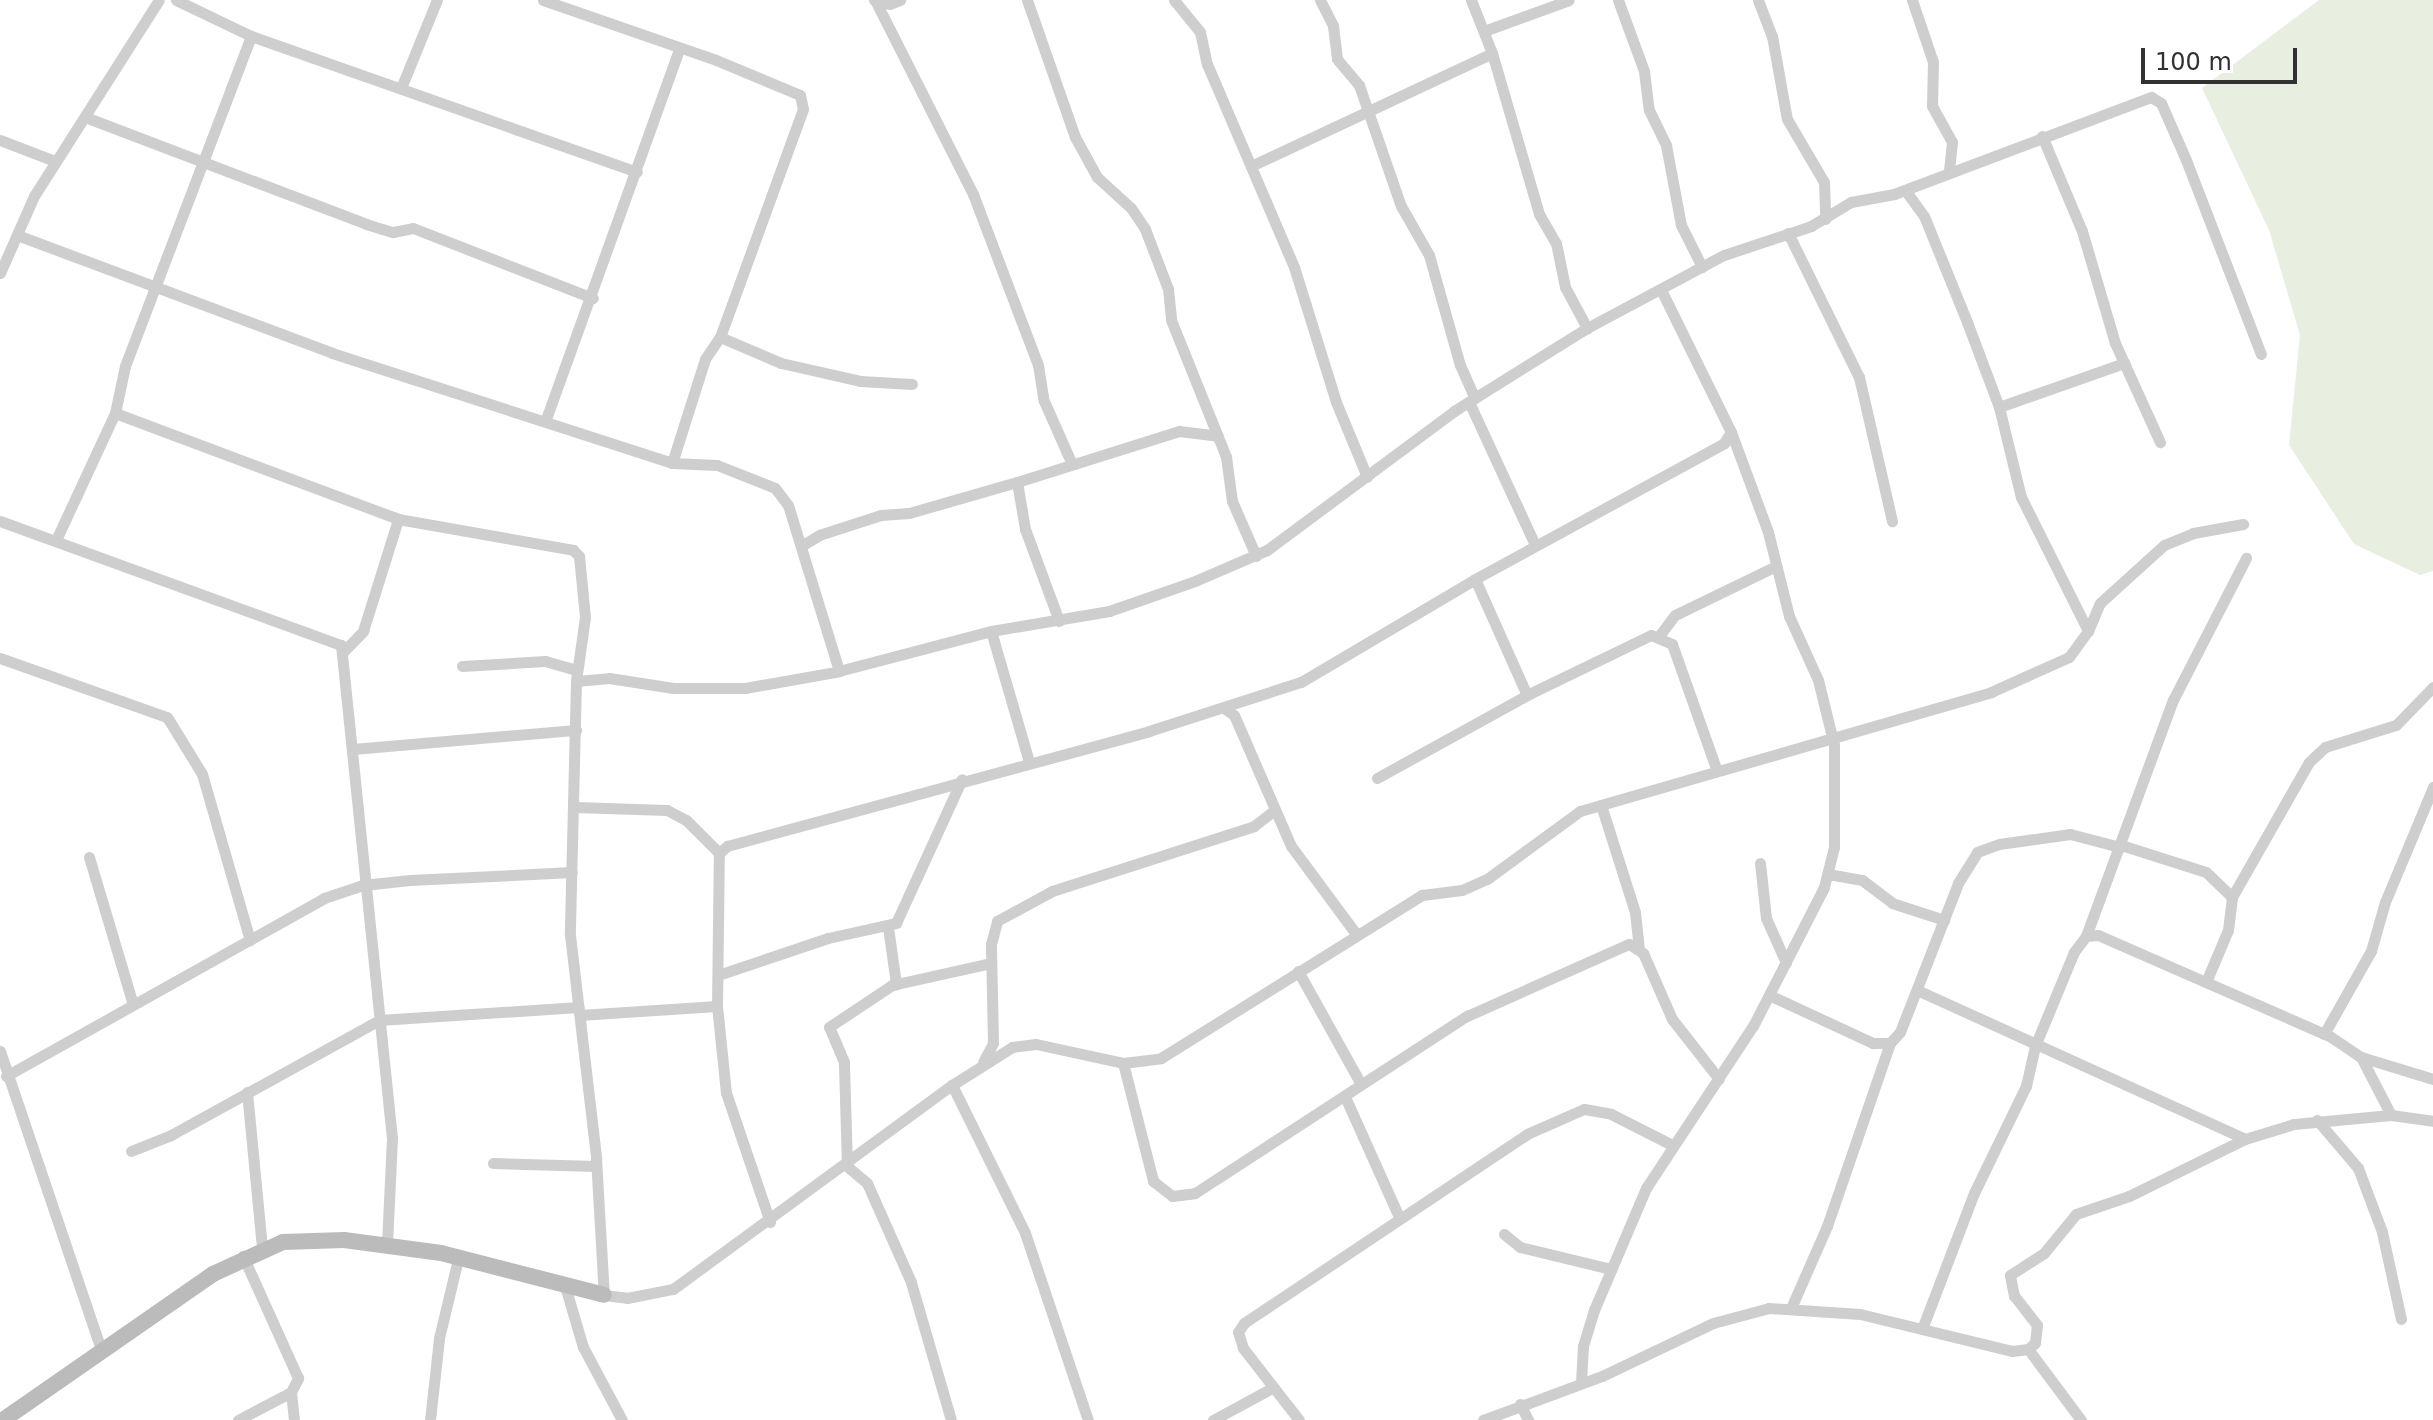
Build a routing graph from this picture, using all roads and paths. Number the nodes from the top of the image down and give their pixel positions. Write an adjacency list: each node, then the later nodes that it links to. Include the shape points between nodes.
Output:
1 (159, 0): 21 (street)
2 (176, 0): 16 (street)
3 (437, 0): 19 (street)
4 (543, 0): 17 (street)
5 (900, 0): 14 (street)
6 (1027, 0): 47 (street, via 1075,137 1097,177 1145,229 1168,289 1171,320)
7 (1174, 0): 26 (street, via 1200,32 1207,64)
8 (1320, 0): 20 (street, via 1333,26 1337,59 1359,85)
9 (1471, 0): 15 (street)
10 (1569, 0): 15 (street)
11 (1618, 0): 33 (street, via 1644,71 1649,110 1666,145 1681,225)
12 (1758, 0): 30 (street, via 1772,36 1787,119 1824,182)
13 (1912, 0): 28 (street, via 1933,62 1932,106 1952,142)
14 (875, 1): 50 (street, via 973,194 1038,365 1044,401)
15 (1484, 31): 18 (street)
16 (251, 36): 19 (street); 25 (street)
17 (679, 49): 27 (street); 39 (street, via 796,90 803,102)
18 (1492, 53): 20 (street); 38 (street, via 1539,214 1556,243 1565,287)
19 (401, 88): 27 (street)
20 (1367, 109): 26 (street); 43 (street, via 1401,206 1429,255)
21 (85, 117): 24 (street); 25 (street)
22 (2042, 136): 28 (street); 40 (street, via 2134,101 2151,97 2161,103); 41 (street, via 2082,231)
23 (0, 140): 24 (street)
24 (55, 161): 32 (street)
25 (205, 163): 35 (street); 37 (street, via 366,224 393,232 413,228)
26 (1251, 166): 52 (street, via 1294,267 1336,402)
27 (637, 172): 37 (street)
28 (1949, 173): 29 (street)
29 (1905, 190): 30 (street, via 1858,199); 44 (street, via 1924,216)
30 (1825, 219): 31 (street)
31 (1788, 233): 33 (street); 56 (street, via 1859,377)
32 (17, 235): 34 (street); 35 (street)
33 (1702, 267): 36 (street)
34 (0, 273)
35 (153, 289): 45 (street, via 125,366); 46 (street, via 332,353)
36 (1661, 290): 38 (street); 49 (street, via 1731,432)
37 (593, 298): 46 (street)
38 (1587, 328): 43 (street)
39 (720, 337): 42 (street, via 781,363 860,381); 51 (street, via 705,359)
40 (2261, 354)
41 (2124, 363): 44 (street); 48 (street)
42 (912, 384)
43 (1472, 400): 52 (street); 59 (street)
44 (1999, 407): 67 (street, via 2021,497)
45 (115, 413): 54 (street); 58 (street)
46 (546, 419): 51 (street)
47 (1218, 436): 50 (street, via 1179,431); 61 (street, via 1232,501)
48 (2160, 442)
49 (1730, 444): 59 (street); 63 (street, via 1757,496)
50 (1071, 462): 53 (street)
51 (672, 463): 60 (street, via 717,465 775,488 788,505)
52 (1367, 477): 61 (street)
53 (1017, 482): 60 (street, via 909,513 881,515); 65 (street, via 1025,529)
54 (398, 519): 69 (street, via 363,631); 73 (street, via 573,550 581,566 585,617)
55 (0, 521): 58 (street)
56 (1892, 521)
57 (2243, 524): 67 (street, via 2193,533 2164,545 2100,603)
58 (56, 540): 69 (street, via 157,575 182,590 330,637)
59 (1535, 545): 64 (street)
60 (801, 546): 72 (street)
61 (1256, 556): 65 (street, via 1109,611)
62 (2246, 558): 88 (street, via 2173,700)
63 (1776, 566): 68 (street, via 1675,615); 78 (street)
64 (1475, 579): 75 (street); 76 (street, via 1316,675)
65 (1059, 621): 66 (street)
66 (991, 631): 72 (street); 80 (street)
67 (2088, 631): 78 (street, via 2069,657 1991,692)
68 (1659, 636): 75 (street, via 1639,639); 81 (street, via 1672,644)
69 (344, 651): 79 (street)
70 (0, 658): 100 (street, via 167,717 202,774)
71 (462, 666): 73 (street, via 545,661)
72 (839, 671): 73 (street, via 745,688 673,688)
73 (576, 676): 77 (street)
74 (2433, 687): 95 (street, via 2396,725 2342,740 2315,754)
75 (1527, 695): 82 (street)
76 (1232, 709): 80 (street); 87 (street)
77 (576, 730): 79 (street); 86 (street)
78 (1832, 737): 81 (street); 93 (street, via 1835,834)
79 (353, 749): 94 (street)
80 (1029, 762): 83 (street)
81 (1717, 771): 85 (street)
82 (1377, 778)
83 (962, 779): 89 (street, via 727,846); 97 (street, via 902,918)
84 (2433, 787): 114 (street, via 2385,902 2371,951)
85 (1601, 805): 98 (street, via 1580,811 1474,886 1422,895); 101 (street, via 1635,912)
86 (575, 807): 89 (street, via 667,810 686,820); 92 (street)
87 (1273, 811): 98 (street, via 1291,846); 102 (street, via 1259,824 1052,891 1004,917 993,929)
88 (2120, 846): 95 (street, via 2206,872); 96 (street, via 2070,834 1992,845 1969,860); 99 (street)
89 (719, 853): 105 (street)
90 (89, 857): 110 (street)
91 (1760, 863): 103 (street, via 1766,918)
92 (572, 872): 94 (street); 112 (street, via 570,935)
93 (1828, 874): 96 (street, via 1862,880 1892,903); 103 (street)
94 (363, 885): 100 (street, via 324,898); 113 (street)
95 (2232, 897): 106 (street, via 2228,930)
96 (1944, 920): 108 (street)
97 (888, 927): 105 (street, via 828,938); 107 (street)
98 (1356, 934): 104 (street)
99 (2086, 936): 106 (street, via 2098,935); 116 (street)
100 (250, 940): 110 (street)
101 (1639, 950): 122 (street, via 1672,1019); 124 (street, via 1629,944 1615,948 1467,1016)
102 (991, 963): 107 (street); 117 (street)
103 (1786, 963): 109 (street)
104 (1298, 971): 120 (street, via 1178,1050 1145,1063); 124 (street)
105 (718, 975): 111 (street)
106 (2206, 982): 114 (street)
107 (896, 984): 136 (street, via 829,1024 844,1062)
108 (1917, 990): 115 (street); 116 (street)
109 (1769, 995): 115 (street, via 1873,1043); 122 (street)
110 (133, 1005): 121 (street)
111 (717, 1006): 112 (street); 138 (street, via 726,1093)
112 (580, 1011): 113 (street); 135 (street)
113 (379, 1020): 126 (street); 140 (street, via 392,1138)
114 (2324, 1034): 119 (street)
115 (1890, 1043): 147 (street, via 1827,1226)
116 (2035, 1046): 131 (street); 149 (street, via 2026,1086 1974,1193)
117 (996, 1048): 120 (street, via 1023,1043); 125 (street)
118 (0, 1051): 121 (street)
119 (2361, 1057): 123 (street); 128 (street)
120 (1123, 1063): 127 (street, via 1148,1169 1162,1192 1172,1196 1195,1193)
121 (6, 1076): 150 (street)
122 (1719, 1079): 132 (street)
123 (2433, 1079)
124 (1361, 1084): 127 (street)
125 (952, 1085): 136 (street); 162 (street, via 1025,1233)
126 (247, 1092): 133 (street); 141 (street)
127 (1346, 1099): 137 (street)
128 (2391, 1115): 129 (street); 130 (street)
129 (2317, 1120): 131 (street); 148 (street, via 2358,1168 2382,1232)
130 (2433, 1121)
131 (2245, 1139): 151 (street, via 2129,1196 2076,1214 2044,1253 2017,1268 2009,1285 2037,1325 2035,1343)
132 (1672, 1145): 137 (street, via 1611,1114 1584,1109 1527,1134); 144 (street, via 1646,1188)
133 (131, 1151)
134 (493, 1163): 135 (street)
135 (596, 1166): 146 (street)
136 (847, 1166): 138 (street); 161 (street, via 867,1183 911,1282)
137 (1399, 1217): 153 (street, via 1240,1327 1243,1348)
138 (770, 1222): 146 (street, via 673,1289 636,1298)
139 (1504, 1234): 144 (street, via 1520,1247)
140 (387, 1244): 141 (street, via 283,1242); 143 (street)
141 (262, 1249): 142 (street)
142 (243, 1256): 150 (street); 154 (street, via 297,1370 297,1386)
143 (458, 1259): 145 (street); 159 (street, via 439,1338)
144 (1611, 1269): 152 (street, via 1583,1346)
145 (565, 1286): 146 (street); 160 (street, via 583,1347)
146 (604, 1295)
147 (1791, 1308): 149 (street, via 1860,1314); 152 (street, via 1724,1319)
148 (2401, 1319)
149 (1922, 1329): 151 (street, via 2012,1351)
150 (101, 1349): 156 (street)
151 (2028, 1349): 167 (street)
152 (1581, 1383): 155 (street)
153 (1272, 1388): 163 (street); 164 (street)
154 (291, 1392): 157 (street); 158 (street)
155 (1520, 1404): 165 (street); 166 (street)
156 (3, 1420)
157 (238, 1420)
158 (294, 1420)
159 (430, 1420)
160 (622, 1420)
161 (951, 1420)
162 (1088, 1420)
163 (1213, 1420)
164 (1299, 1420)
165 (1483, 1420)
166 (1528, 1420)
167 (2081, 1420)

